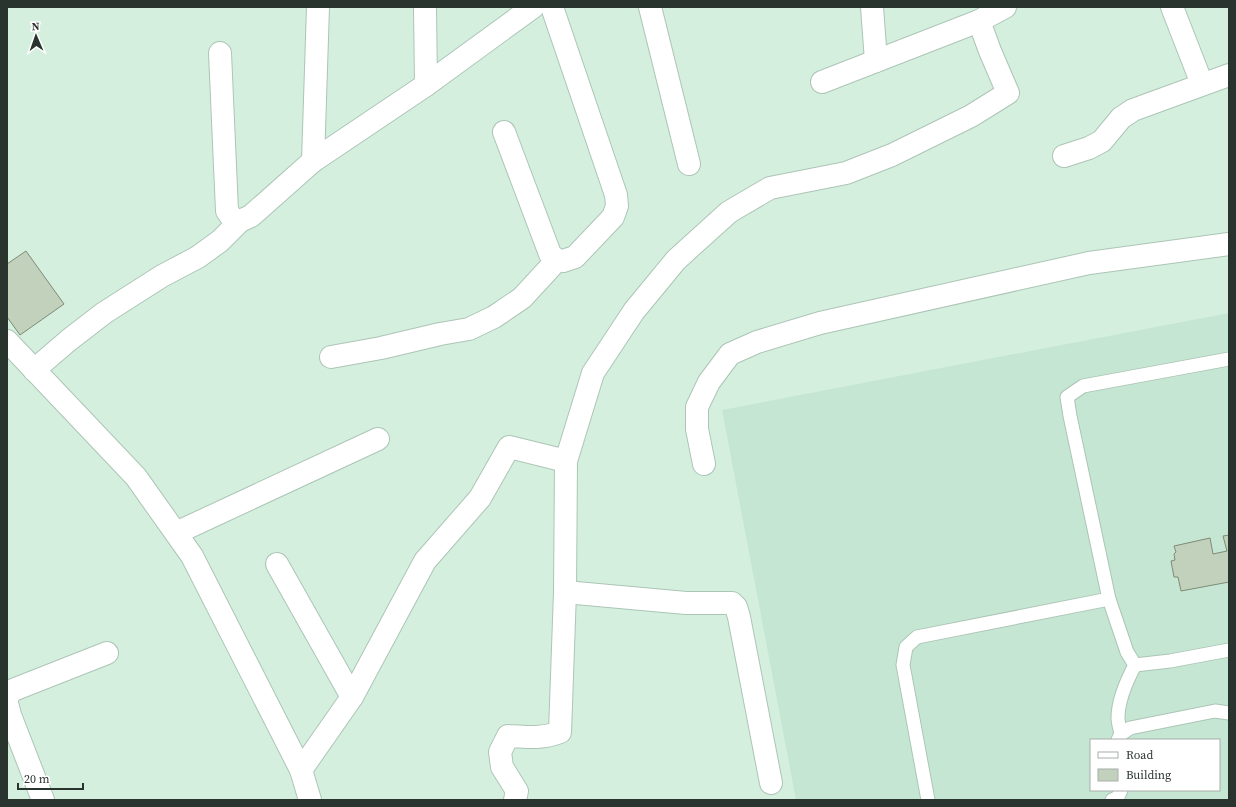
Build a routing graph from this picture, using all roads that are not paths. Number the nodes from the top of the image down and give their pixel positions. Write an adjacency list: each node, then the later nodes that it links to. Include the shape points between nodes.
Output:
1 (318, 7): 18 (street)
2 (425, 7): 15 (street)
3 (533, 7): 15 (street)
4 (552, 7): 22 (street, via 616,195 613,217 575,257)
5 (650, 7): 19 (street)
6 (872, 7): 11 (street)
7 (1005, 7): 9 (street)
8 (1172, 7): 14 (street)
9 (979, 21): 11 (street); 28 (street, via 1008,93 971,116 892,155 846,173 770,188 729,212 676,260 634,311 593,373)
10 (220, 53): 20 (street, via 227,211 232,218)
11 (876, 61): 13 (street)
12 (1229, 75): 14 (street)
13 (822, 82)
14 (1202, 84): 17 (street, via 1133,110 1121,118 1102,141)
15 (426, 85): 18 (street)
16 (504, 132): 22 (street, via 550,254)
17 (1064, 156)
18 (313, 161): 20 (street, via 251,216)
19 (689, 164)
20 (240, 221): 26 (street, via 220,241 198,257 104,312)
21 (1229, 244): 29 (street, via 1089,263 820,323 757,342 730,354 709,382 697,407 697,429)
22 (557, 260): 24 (street, via 522,298 494,317 468,329)
23 (7, 341): 26 (street)
24 (331, 357)
25 (1229, 359): 33 (lane, via 1083,386 1067,397)
26 (34, 370): 30 (street, via 136,477)
27 (378, 439): 30 (street)
28 (566, 460): 32 (street); 37 (street, via 509,447 480,498 425,561)
29 (704, 464)
30 (176, 534): 41 (street, via 192,556)
31 (277, 564): 37 (street)
32 (565, 592): 42 (street, via 686,603 732,603 736,606); 46 (street, via 560,732 552,736 508,736 500,752 502,767 516,791)
33 (1108, 599): 36 (lane, via 1127,652); 47 (lane, via 917,637 906,647 902,665)
34 (1229, 650): 36 (lane)
35 (107, 653): 38 (street, via 13,690 8,695)
36 (1135, 665): 40 (lane, via 1126,681 1122,697 1118,718)
37 (352, 697): 41 (street)
38 (8, 709): 44 (street)
39 (1229, 713): 40 (lane, via 1215,711 1130,728)
40 (1119, 737)
41 (301, 770): 45 (street)
42 (771, 783)
43 (1121, 791): 48 (lane, via 1118,797)
44 (43, 800)
45 (310, 800)
46 (515, 800)
47 (928, 800)
48 (1112, 800)

